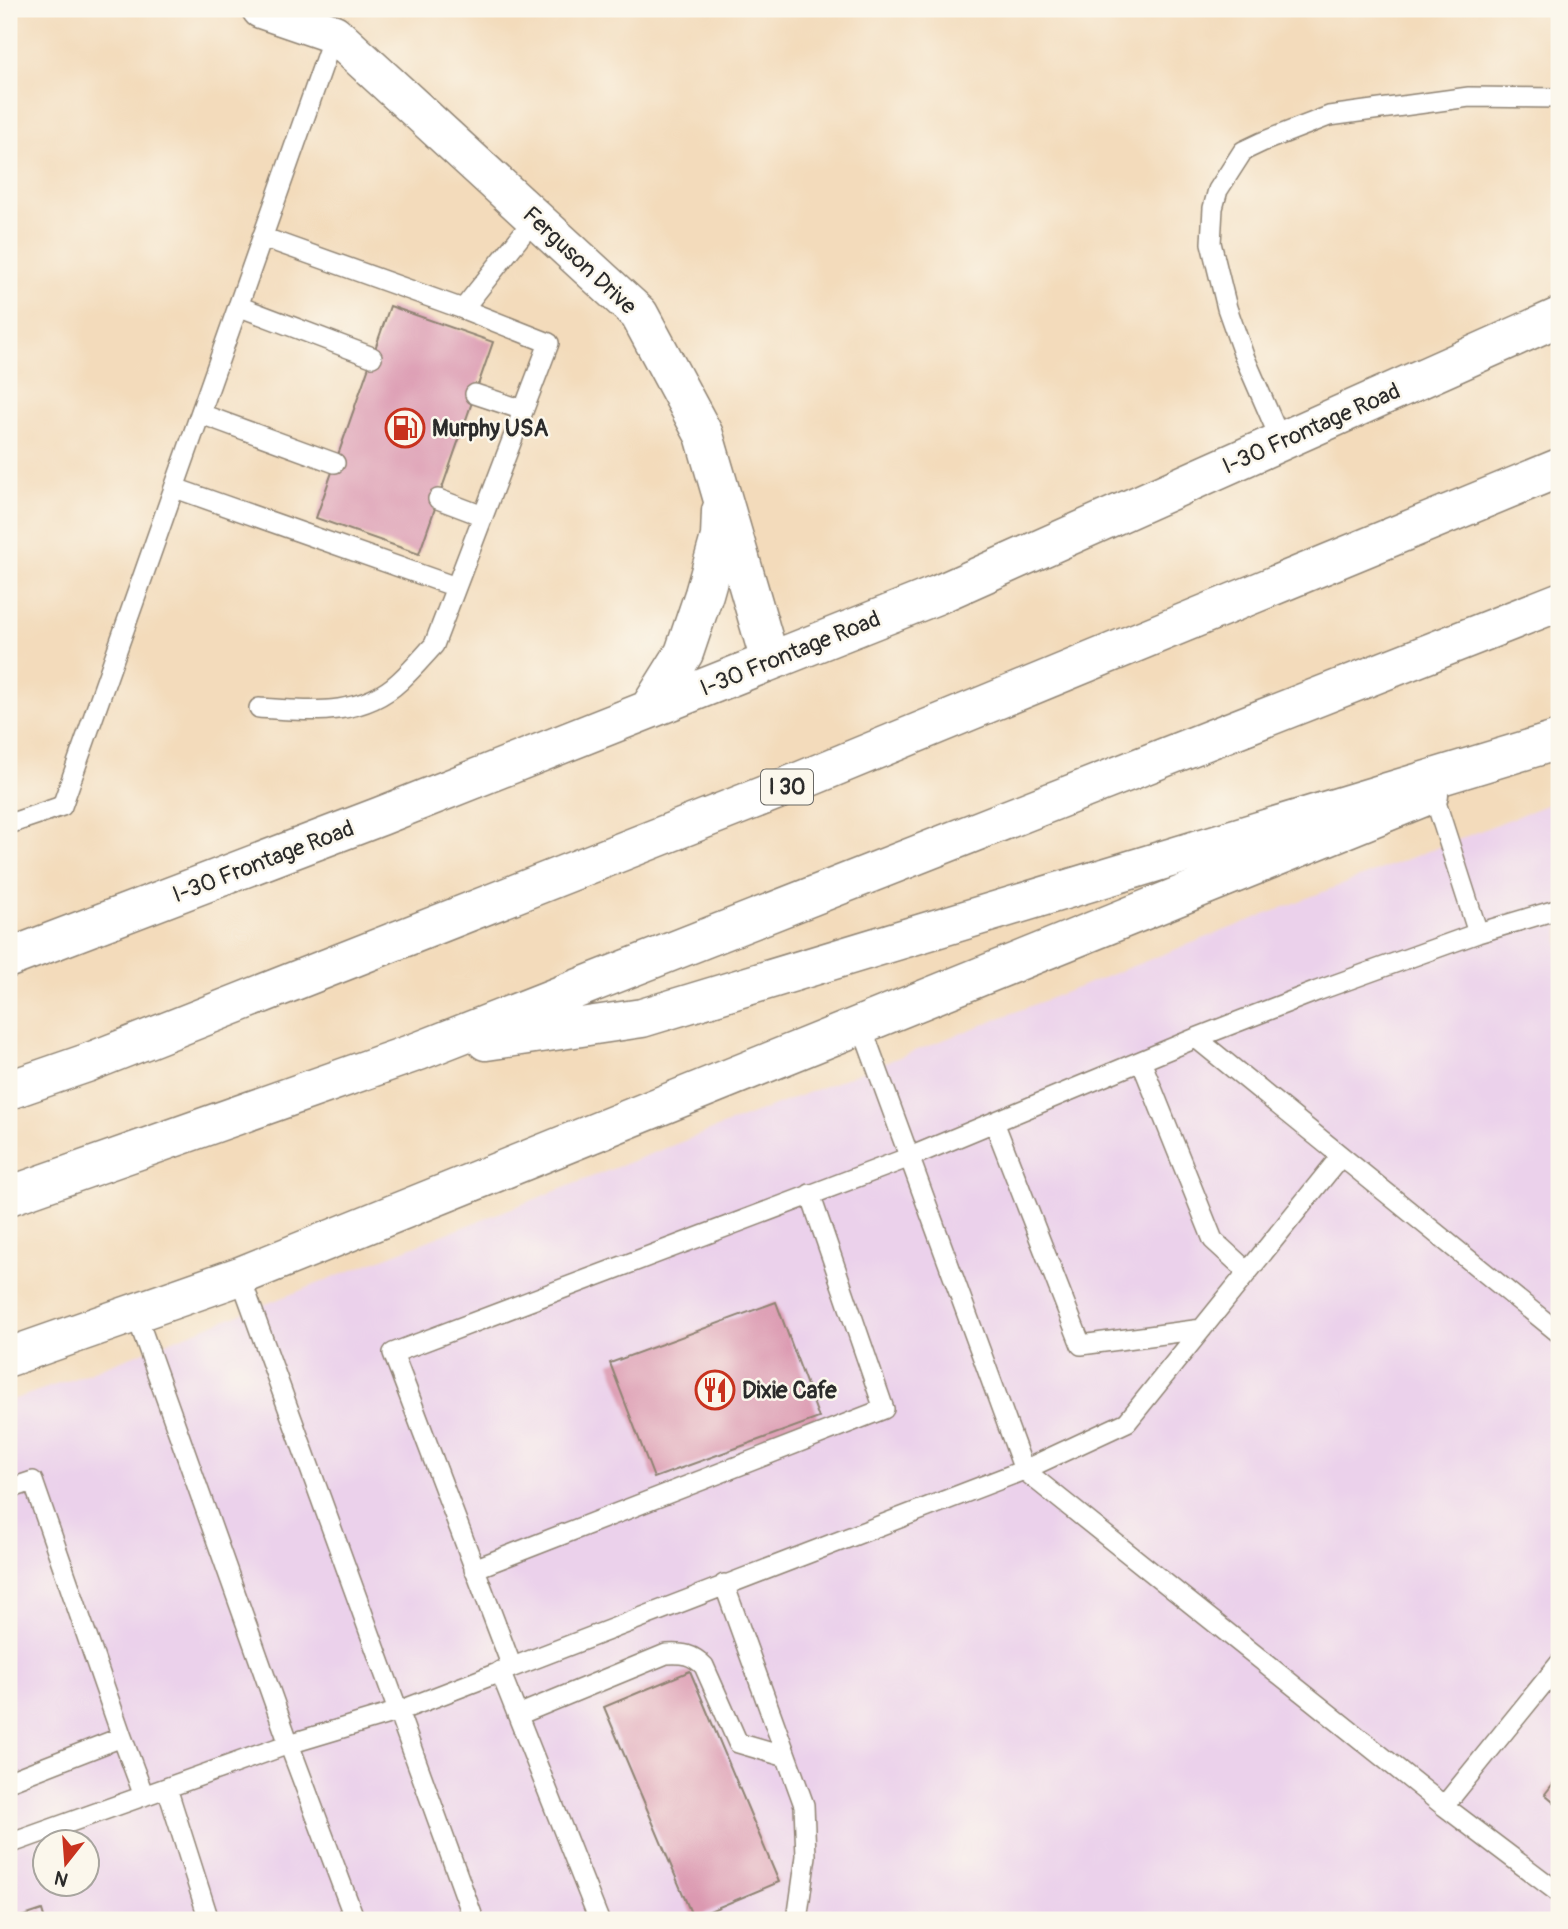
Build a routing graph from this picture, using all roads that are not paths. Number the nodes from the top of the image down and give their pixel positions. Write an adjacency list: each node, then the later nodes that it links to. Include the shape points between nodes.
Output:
1 (263, 9): 2 (main road, Ferguson Drive)
2 (334, 34): 4 (main road, Ferguson Drive); 5 (lane)
3 (1559, 98): 13 (lane, via 1469,97 1329,116 1243,151 1218,190 1211,243 1227,308)
4 (536, 217): 7 (lane); 17 (main road, Ferguson Drive, via 639,314 704,435)
5 (262, 237): 6 (lane); 7 (lane)
6 (239, 306): 9 (lane); 12 (lane)
7 (463, 309): 11 (lane, via 549,343)
8 (1559, 317): 13 (main road, I-30 Frontage Road)
9 (372, 357)
10 (475, 394): 11 (lane)
11 (523, 410): 19 (lane)
12 (201, 414): 14 (lane); 16 (lane)
13 (1281, 441): 22 (main road, I-30 Frontage Road, via 937,595)
14 (335, 463)
15 (1559, 468): 35 (main road, I 30, via 793,784 88,1063)
16 (175, 488): 20 (lane); 27 (lane, via 62,806)
17 (722, 495): 22 (main road, Ferguson Drive); 24 (main road, via 720,537 684,653)
18 (438, 499): 19 (lane)
19 (483, 516): 20 (lane)
20 (457, 587): 23 (lane, via 434,645 398,683 363,705 321,712)
21 (1559, 602): 33 (main road)
22 (770, 661): 24 (main road, I-30 Frontage Road)
23 (259, 708)
24 (649, 709): 30 (main road, I-30 Frontage Road)
25 (1559, 741): 26 (main road); 33 (main road, via 642,1018)
26 (1433, 793): 29 (lane); 31 (main road)
27 (9, 824)
28 (1559, 909): 29 (lane)
29 (1478, 933): 32 (lane)
30 (9, 958)
31 (861, 1025): 38 (lane); 42 (main road)
32 (1196, 1038): 34 (lane); 37 (lane)
33 (419, 1051): 40 (main road)
34 (1141, 1061): 36 (lane); 41 (lane, via 1213,1240)
35 (9, 1090)
36 (994, 1122): 38 (lane); 44 (lane, via 1081,1345)
37 (1341, 1156): 41 (lane); 45 (lane)
38 (910, 1157): 39 (lane); 47 (lane)
39 (810, 1194): 49 (lane, via 884,1409); 49 (lane, via 393,1353)
40 (9, 1196)
41 (1248, 1272): 44 (lane)
42 (240, 1276): 43 (main road); 53 (lane)
43 (136, 1314): 46 (main road); 56 (lane)
44 (1202, 1329): 47 (lane, via 1127,1422)
45 (1559, 1333)
46 (9, 1357)
47 (1024, 1470): 50 (lane); 61 (lane)
48 (9, 1489): 55 (lane, via 33,1481)
49 (474, 1569): 52 (lane)
50 (724, 1584): 52 (lane); 57 (lane)
51 (1559, 1664): 61 (lane)
52 (506, 1669): 53 (lane); 54 (lane)
53 (399, 1711): 56 (lane); 66 (lane)
54 (518, 1715): 57 (lane, via 666,1654 684,1653 704,1666 738,1742); 67 (lane)
55 (122, 1737): 58 (lane); 60 (lane)
56 (289, 1744): 59 (lane); 65 (lane)
57 (786, 1757): 68 (lane, via 804,1805 806,1856)
58 (9, 1781)
59 (167, 1788): 60 (lane); 64 (lane)
60 (144, 1796): 62 (lane)
61 (1444, 1805): 63 (lane)
62 (9, 1843)
63 (1559, 1893)
64 (209, 1920)
65 (355, 1920)
66 (474, 1920)
67 (599, 1920)
68 (797, 1920)

